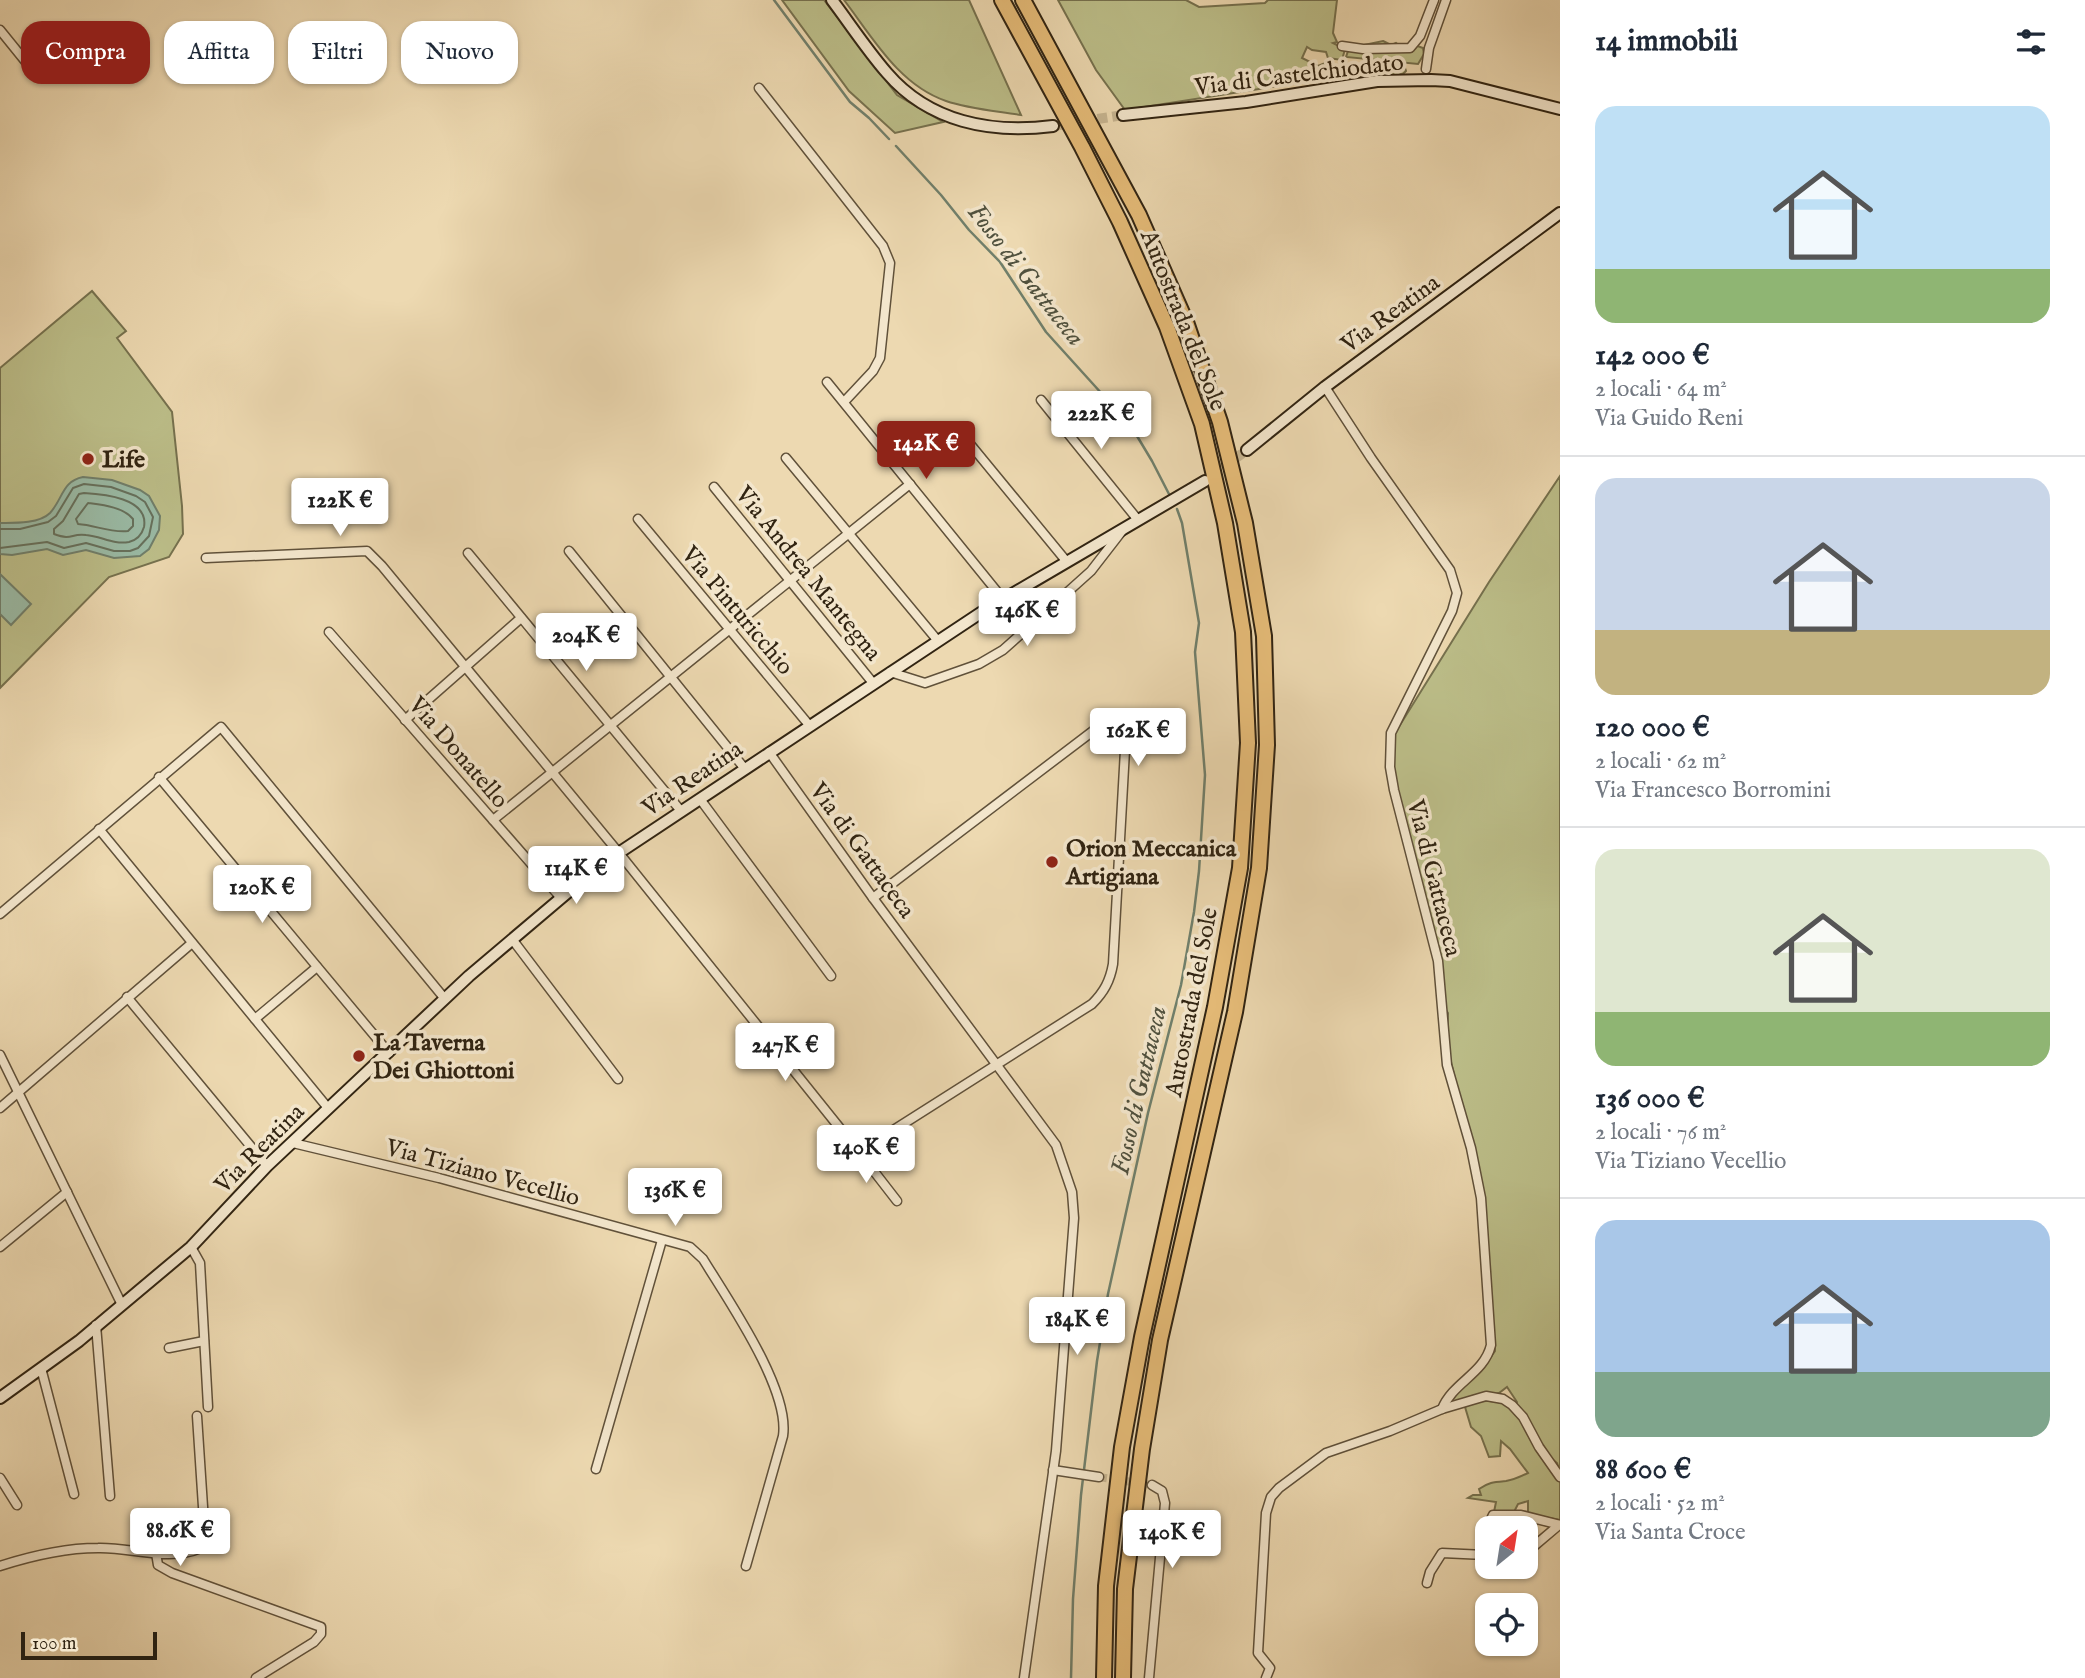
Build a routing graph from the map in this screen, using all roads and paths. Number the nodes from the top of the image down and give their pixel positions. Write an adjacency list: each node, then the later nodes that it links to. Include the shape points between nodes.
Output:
1 (832, 0): 13 (street, via 888,74 929,108 996,129)
2 (1002, 0): 110 (highway, Autostrada del Sole, via 1120,222 1167,327 1202,424 1243,632 1248,743 1240,868 1122,1447 1107,1586)
3 (1023, 0): 111 (highway, Autostrada del Sole, via 1139,215 1186,322 1220,422 1242,510 1264,636 1267,745 1259,868 1235,1012 1160,1340 1125,1589)
4 (1434, 0): 7 (street, via 1420,36 1410,48)
5 (1446, 0): 9 (street)
6 (0, 30): 8 (street)
7 (1342, 46)
8 (21, 56)
9 (1426, 69)
10 (759, 88): 18 (street, via 883,246 890,263 880,358)
11 (1560, 109): 12 (street, Via di Castelchiodato, via 1450,81 1413,80)
12 (1123, 115)
13 (1052, 127)
14 (1560, 214): 16 (street, Via Reatina)
15 (827, 382): 18 (street)
16 (1325, 387): 20 (street, Via Reatina); 87 (street, Via di Gattaceca, via 1450,570 1457,593 1391,733 1390,750 1394,790 1438,961 1447,1066 1481,1198 1485,1248 1489,1357 1450,1394)
17 (1041, 400): 26 (street)
18 (844, 402): 23 (street)
19 (965, 438): 32 (street)
20 (1247, 450)
21 (786, 458): 28 (street)
22 (1205, 481): 26 (street, Via Reatina)
23 (910, 484): 28 (street); 34 (street)
24 (714, 487): 33 (street, Via Andrea Mantegna)
25 (638, 519): 36 (street, Via Pinturicchio)
26 (1138, 520): 27 (street, Via Reatina)
27 (1125, 528): 32 (street, Via Reatina); 40 (street, via 1091,571 1003,650 979,664 925,683)
28 (849, 533): 33 (street); 38 (street)
29 (569, 551): 41 (street)
30 (468, 553): 35 (street)
31 (206, 558): 39 (street, via 367,551)
32 (1067, 562): 34 (street, Via Reatina)
33 (790, 580): 36 (street); 42 (street, Via Andrea Mantegna)
34 (1003, 599): 38 (street, Via Reatina)
35 (521, 618): 39 (street); 45 (street)
36 (730, 629): 41 (street); 44 (street, Via Pinturicchio)
37 (328, 632): 43 (street, Via Donatello)
38 (938, 641): 40 (street, Via Reatina)
39 (464, 667): 43 (street); 48 (street)
40 (890, 672): 42 (street, Via Reatina)
41 (671, 677): 45 (street); 47 (street)
42 (873, 683): 44 (street, Via Reatina)
43 (405, 720): 52 (street, Via Donatello)
44 (809, 725): 46 (street, Via Reatina)
45 (610, 726): 48 (street); 51 (street)
46 (769, 752): 47 (street, Via Reatina); 56 (street, Via di Gattaceca)
47 (745, 769): 50 (street, Via Reatina)
48 (552, 773): 52 (street); 54 (street)
49 (159, 778): 53 (street); 60 (street); 63 (street, via 221,727)
50 (700, 799): 51 (street, Via Reatina); 61 (street)
51 (681, 811): 54 (street, Via Reatina)
52 (493, 820): 55 (street, Via Donatello)
53 (99, 828): 57 (street); 59 (street)
54 (619, 853): 55 (street, Via Reatina); 73 (street)
55 (561, 898): 58 (street, Via Reatina)
56 (873, 898): 67 (street, Via di Gattaceca); 67 (street, via 1094,731 1104,729 1122,738 1125,750 1110,977 1092,1004)
57 (0, 914)
58 (512, 939): 63 (street, Via Reatina); 68 (street)
59 (192, 943): 62 (street); 64 (street)
60 (317, 967): 64 (street); 65 (street)
61 (831, 976)
62 (127, 997): 69 (street); 74 (street)
63 (445, 999): 65 (street, Via Reatina)
64 (255, 1019): 71 (street)
65 (388, 1054): 71 (street, Via Reatina)
66 (0, 1055): 69 (street)
67 (996, 1065): 73 (street); 90 (street, Via di Gattaceca, via 1056,1145 1072,1192 1073,1232)
68 (618, 1079)
69 (19, 1093): 70 (street); 75 (street)
70 (0, 1108)
71 (328, 1108): 72 (street, Via Reatina)
72 (293, 1143): 74 (street, Via Reatina); 77 (street, Via Tiziano Vecellio)
73 (859, 1152): 76 (street)
74 (267, 1166): 79 (street, Via Reatina)
75 (67, 1192): 78 (street); 80 (street)
76 (897, 1201)
77 (662, 1240): 89 (street); 106 (street, Via Tiziano Vecellio, via 693,1249 703,1259 762,1358 782,1416 783,1436)
78 (0, 1247)
79 (191, 1247): 80 (street, Via Reatina); 82 (street, via 200,1263)
80 (122, 1305): 81 (street, Via Reatina)
81 (96, 1325): 84 (street, Via Reatina); 96 (street)
82 (204, 1341): 83 (street); 86 (street)
83 (169, 1348)
84 (41, 1368): 85 (street, Via Reatina); 95 (street)
85 (0, 1398)
86 (208, 1407)
87 (1442, 1409): 92 (street, Via di Gattaceca, via 1486,1396 1503,1399 1523,1417); 113 (street, Via di Gattaceca, via 1326,1453 1271,1497 1266,1513 1258,1653 1270,1668)
88 (197, 1416): 103 (street, via 205,1544 182,1553)
89 (596, 1469)
90 (1053, 1470): 91 (street); 109 (street, Via di Gattaceca)
91 (1099, 1477)
92 (1560, 1477)
93 (0, 1478): 97 (street)
94 (1152, 1485): 112 (street, via 1162,1491 1165,1503)
95 (74, 1494)
96 (110, 1496)
97 (17, 1505)
98 (1493, 1516): 99 (street)
99 (1525, 1516)
100 (1538, 1519): 101 (street)
101 (1559, 1525): 102 (street)
102 (1538, 1543)
103 (156, 1553): 105 (street, via 82,1549); 108 (street, via 160,1567 172,1573 321,1627 317,1640)
104 (1475, 1555): 107 (street, via 1443,1553)
105 (0, 1566)
106 (746, 1566)
107 (1427, 1583)
108 (256, 1678)
109 (1024, 1678)
110 (1104, 1678)
111 (1123, 1678)
112 (1149, 1678)
113 (1266, 1678)

